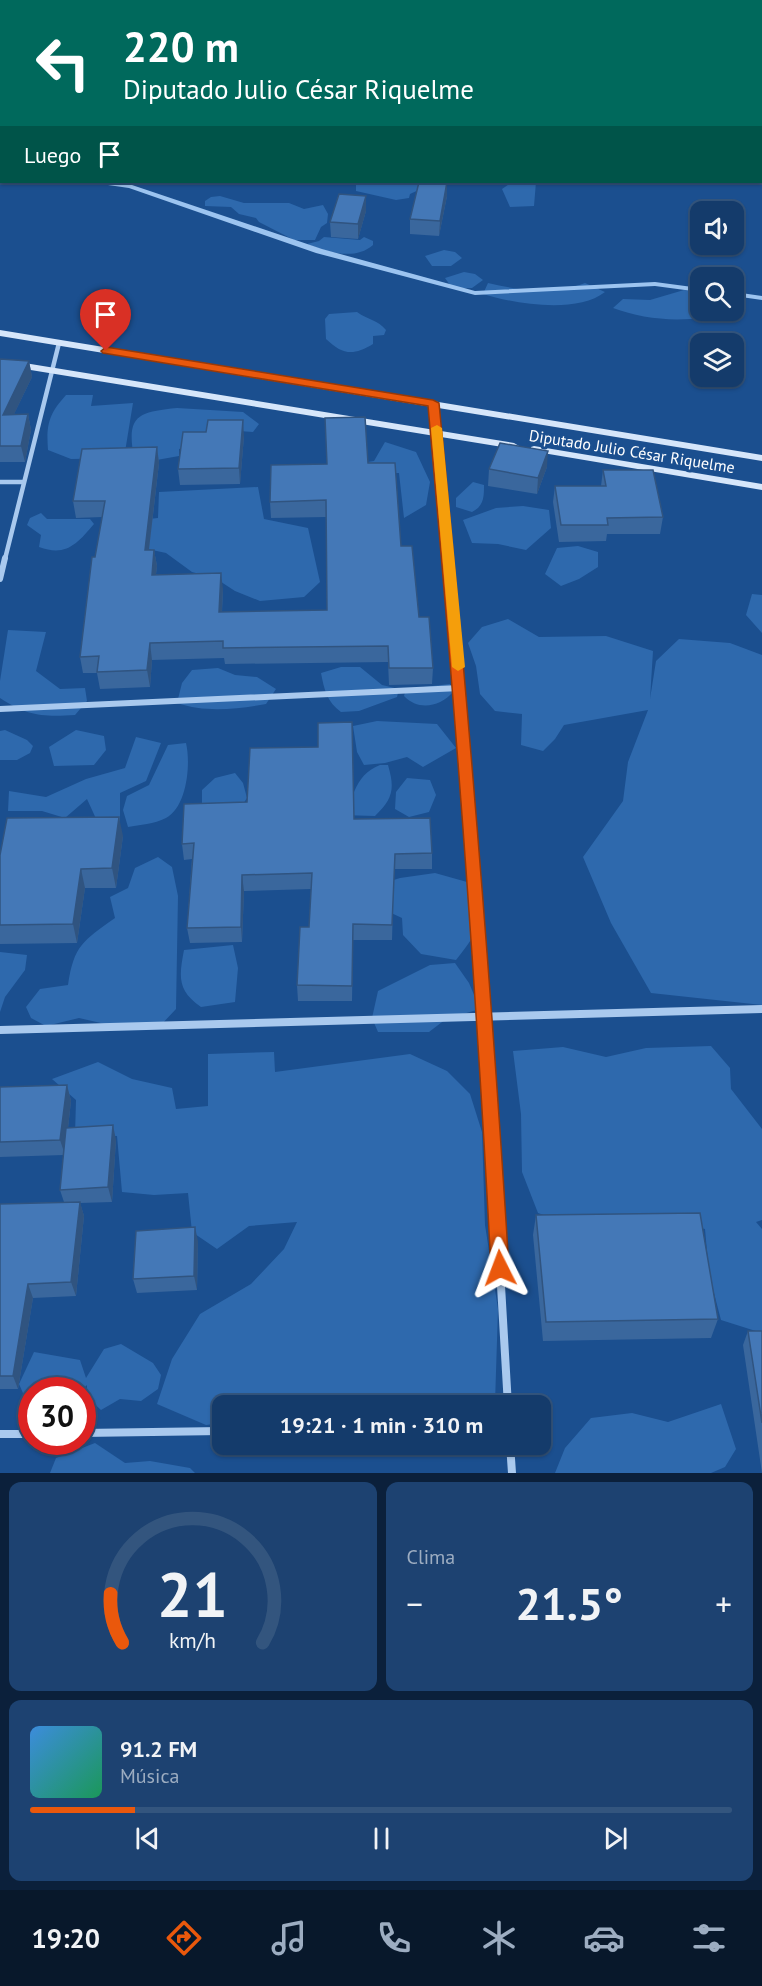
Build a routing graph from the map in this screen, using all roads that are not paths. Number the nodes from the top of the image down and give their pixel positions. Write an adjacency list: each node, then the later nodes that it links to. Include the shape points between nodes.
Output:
1 (0, 333): 2 (street, Diputado Julio César Riquelme)
2 (59, 343): 4 (street); 5 (street, Diputado Julio César Riquelme)
3 (0, 362): 4 (street, Diputado Julio César Riquelme)
4 (53, 371): 6 (street, Diputado Julio César Riquelme); 8 (street)
5 (433, 403): 6 (street); 7 (street, Diputado Julio César Riquelme)
6 (438, 434): 10 (street, Diputado Julio César Riquelme); 12 (street)
7 (762, 458)
8 (24, 482): 9 (street); 11 (street)
9 (0, 483)
10 (762, 487)
11 (0, 579)
12 (460, 688): 13 (street); 15 (street)
13 (0, 709)
14 (762, 1010): 15 (street)
15 (486, 1015): 16 (street); 17 (street)
16 (0, 1030)
17 (507, 1395)
18 (212, 1431): 19 (street)
19 (96, 1433)
20 (0, 1434): 21 (street)
21 (18, 1434)
22 (511, 1455): 23 (street)
23 (512, 1473)

